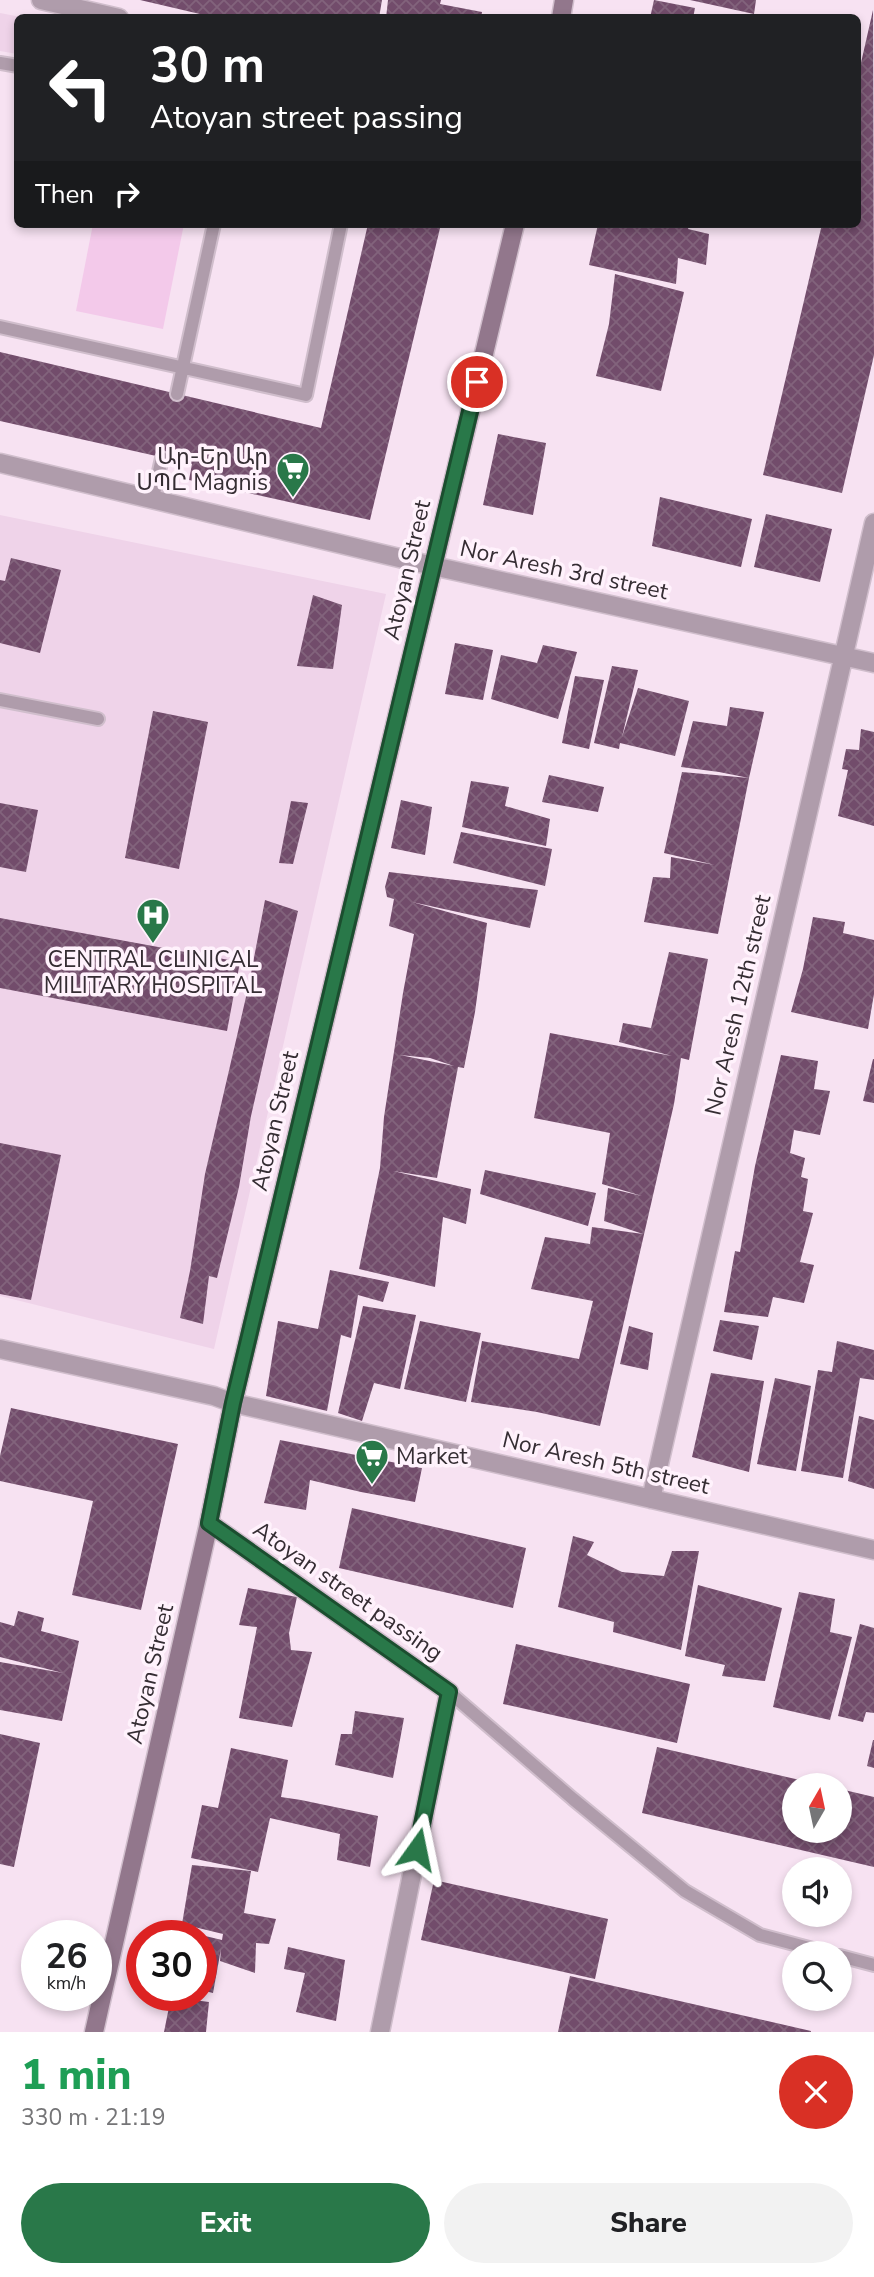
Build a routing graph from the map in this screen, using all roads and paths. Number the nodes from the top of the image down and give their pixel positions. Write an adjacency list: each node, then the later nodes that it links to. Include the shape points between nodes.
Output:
1 (41, 0): 2 (street)
2 (102, 14)
3 (213, 228): 7 (lane)
4 (340, 228): 7 (lane, via 306,396)
5 (514, 228): 13 (main road, Atoyan Street)
6 (0, 327): 7 (lane)
7 (182, 367): 8 (lane)
8 (177, 394)
9 (162, 458): 11 (lane)
10 (0, 463): 11 (street, Nor Aresh 3rd street)
11 (153, 498): 13 (street, Nor Aresh 3rd street)
12 (874, 523): 14 (street, Nor Aresh 12th street)
13 (433, 566): 14 (street, Nor Aresh 3rd street); 19 (main road, Atoyan Street)
14 (842, 655): 15 (street, Nor Aresh 3rd street); 20 (street, Nor Aresh 12th street)
15 (874, 663)
16 (0, 700): 17 (lane)
17 (98, 719)
18 (0, 1349): 19 (street, Nor Aresh 5th street)
19 (233, 1403): 20 (street, Nor Aresh 5th street); 21 (main road, Atoyan Street)
20 (651, 1499): 22 (street, Nor Aresh 5th street)
21 (209, 1523): 23 (street, Atoyan street passing); 27 (main road, Atoyan Street)
22 (874, 1550)
23 (449, 1692): 24 (lane, via 685,1891 760,1935); 28 (street, Atoyan street passing)
24 (783, 1941)
25 (852, 1959): 26 (lane)
26 (874, 1965)
27 (94, 2032)
28 (380, 2032)

